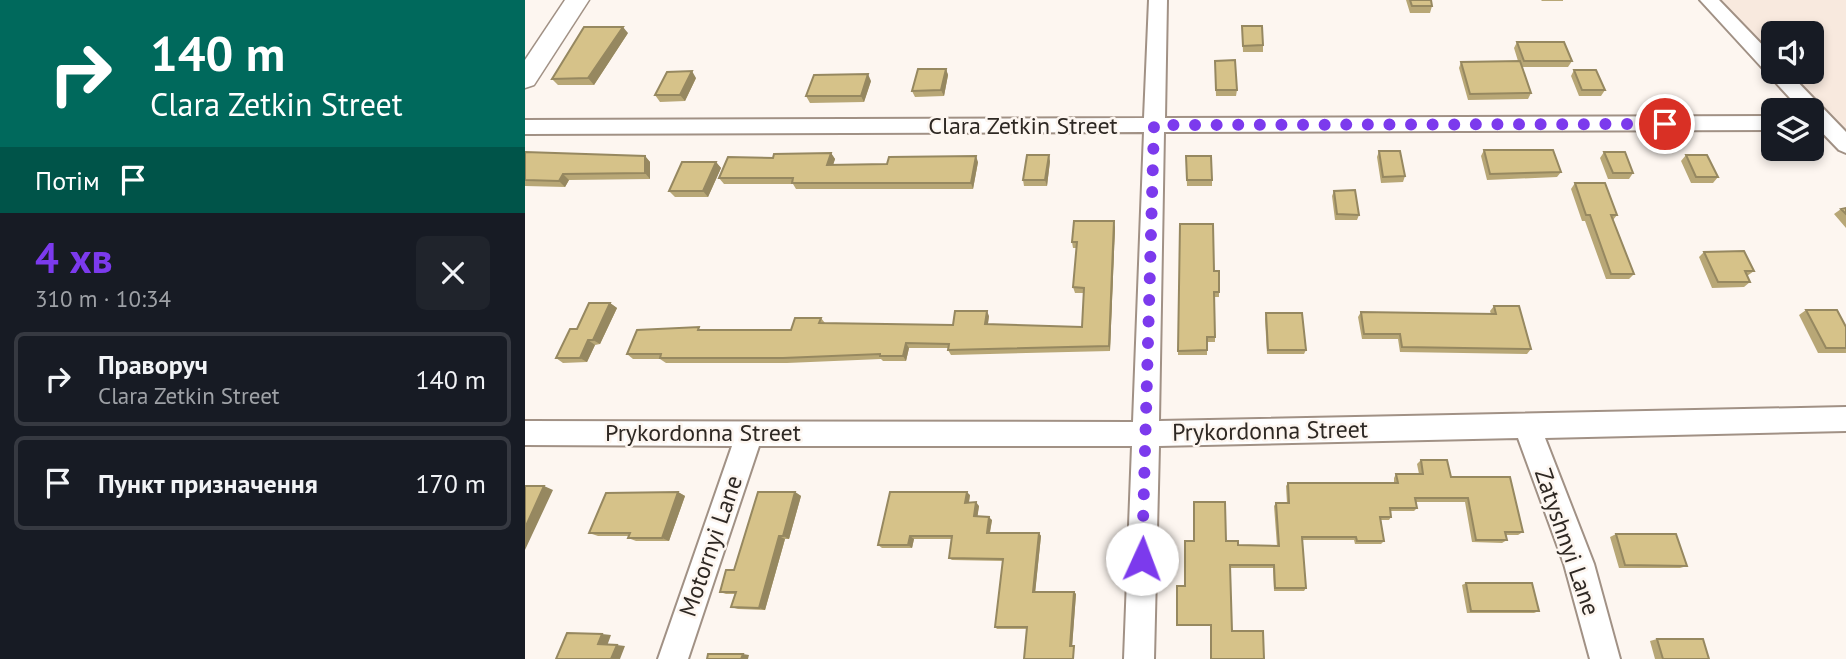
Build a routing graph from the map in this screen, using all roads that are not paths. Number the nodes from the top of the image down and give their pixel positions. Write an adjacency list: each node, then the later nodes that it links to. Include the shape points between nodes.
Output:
1 (577, 0): 5 (street)
2 (1158, 0): 9 (street)
3 (1709, 0): 4 (street)
4 (1761, 55)
5 (525, 79)
6 (1787, 84): 7 (street)
7 (1798, 98)
8 (1761, 123): 9 (street, Clara Zetkin Street)
9 (1154, 125): 10 (street, Clara Zetkin Street); 17 (street)
10 (525, 127)
11 (1824, 128): 12 (street)
12 (1846, 145)
13 (1846, 419): 14 (street, Prykordonna Street)
14 (1527, 426): 17 (street, Prykordonna Street); 20 (street, Zatyshnyi Lane, via 1579,564)
15 (525, 433): 16 (street, Prykordonna Street)
16 (750, 433): 17 (street, Prykordonna Street); 18 (street, Motornyi Lane)
17 (1145, 434): 19 (street)
18 (673, 659)
19 (1139, 659)
20 (1605, 659)

